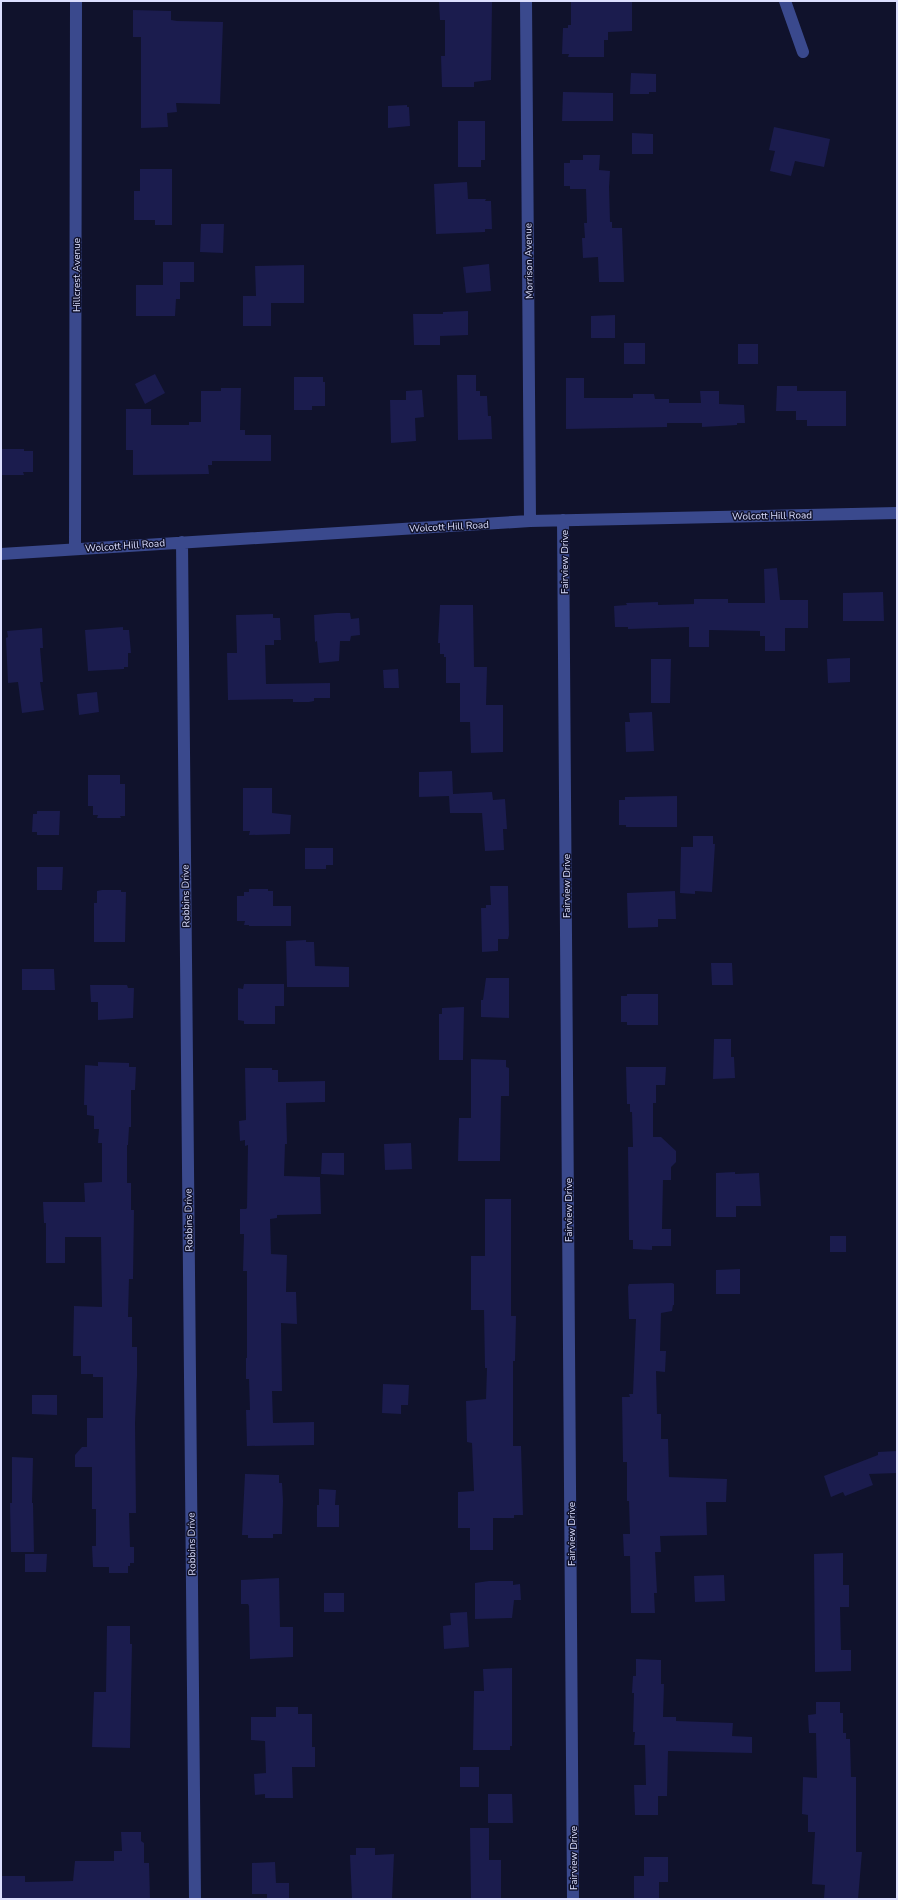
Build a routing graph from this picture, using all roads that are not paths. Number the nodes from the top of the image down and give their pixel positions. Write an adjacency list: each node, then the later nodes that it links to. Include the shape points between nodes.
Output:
1 (76, 1): 9 (street, Hillcrest Avenue)
2 (526, 1): 7 (street, Morrison Avenue)
3 (785, 1): 4 (street)
4 (803, 52)
5 (897, 513): 6 (street, Wolcott Hill Road)
6 (563, 520): 7 (street, Wolcott Hill Road); 12 (street, Fairview Drive)
7 (530, 521): 8 (street, Wolcott Hill Road)
8 (182, 542): 9 (street, Wolcott Hill Road); 11 (street, Robbins Drive)
9 (76, 548): 10 (street, Wolcott Hill Road)
10 (1, 554)
11 (195, 1899)
12 (573, 1899)

